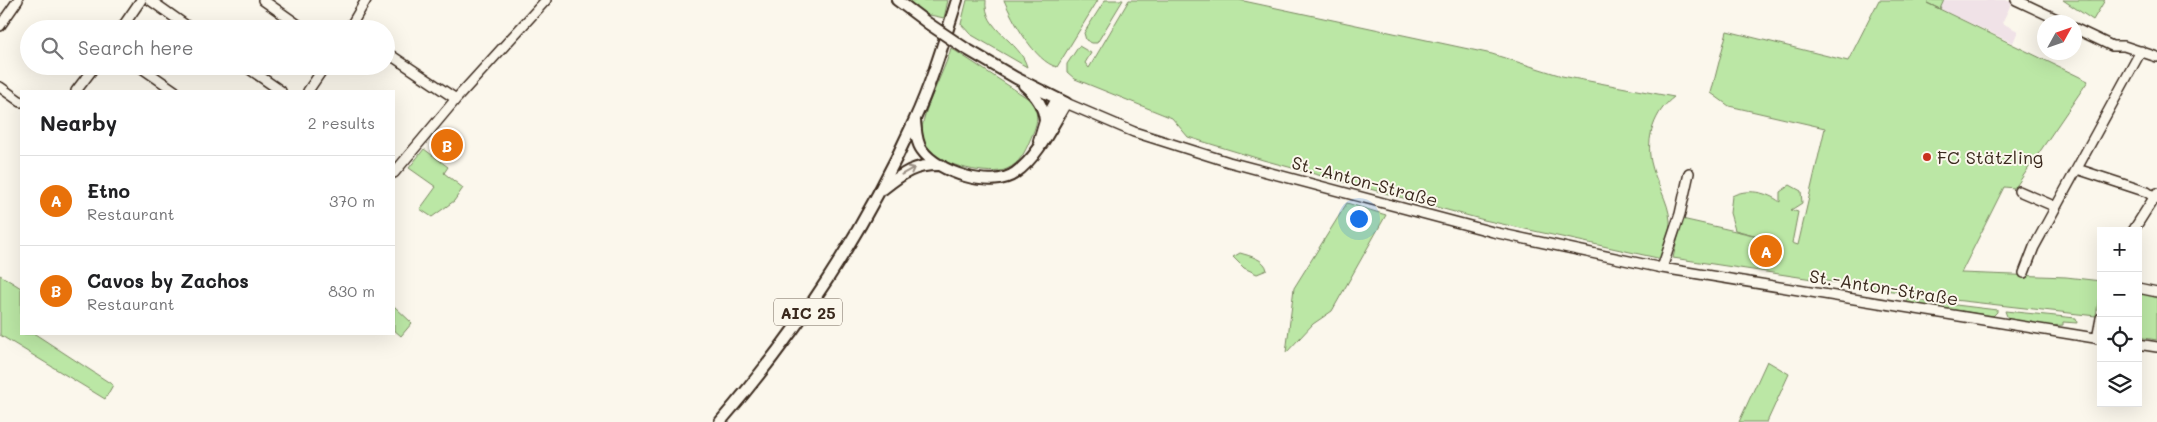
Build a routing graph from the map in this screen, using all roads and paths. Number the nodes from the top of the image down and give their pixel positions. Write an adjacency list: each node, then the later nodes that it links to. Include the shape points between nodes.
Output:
1 (18, 0): 15 (street)
2 (141, 0): 11 (street)
3 (150, 0): 12 (street)
4 (263, 0): 13 (street)
5 (366, 0): 14 (street)
6 (546, 0): 30 (street)
7 (898, 0): 24 (main road, bridge, via 963,48)
8 (957, 0): 33 (main road, AIC 25)
9 (2016, 0): 10 (street)
10 (2048, 15)
11 (127, 20)
12 (179, 20)
13 (291, 20)
14 (355, 20)
15 (0, 26)
16 (2082, 32): 17 (street, via 2112,46)
17 (2141, 51): 18 (street); 37 (street)
18 (2157, 57)
19 (395, 58): 30 (street)
20 (88, 75): 26 (street)
21 (152, 75): 27 (street)
22 (258, 75): 28 (street)
23 (319, 75): 29 (street)
24 (1016, 78): 32 (main road); 34 (main road, via 1037,98)
25 (0, 87): 31 (street)
26 (77, 90)
27 (174, 90)
28 (280, 90)
29 (309, 90)
30 (456, 99): 38 (street)
31 (20, 101)
32 (1062, 101): 34 (main road); 35 (main road); 45 (street, St.-Anton-Straße, via 1134,132 1230,162 1493,232)
33 (915, 120): 36 (main road, via 922,150); 40 (main road, AIC 25)
34 (1045, 121): 35 (main road)
35 (1035, 154): 36 (main road, via 1024,167 1004,180 977,180)
36 (941, 165): 40 (main road, one-way to 36, via 915,166)
37 (2078, 169): 42 (street); 43 (street)
38 (395, 171)
39 (1689, 173): 45 (street, via 1680,214)
40 (880, 191): 52 (main road, AIC 25, via 812,306 761,375)
41 (2019, 191): 43 (street)
42 (2156, 196): 44 (street)
43 (2056, 207): 46 (street)
44 (2135, 227)
45 (1662, 268): 49 (street, St.-Anton-Straße)
46 (2024, 273)
47 (2142, 289): 48 (street)
48 (2157, 292)
49 (2097, 339)
50 (2142, 345): 51 (street)
51 (2157, 347)
52 (720, 422)

